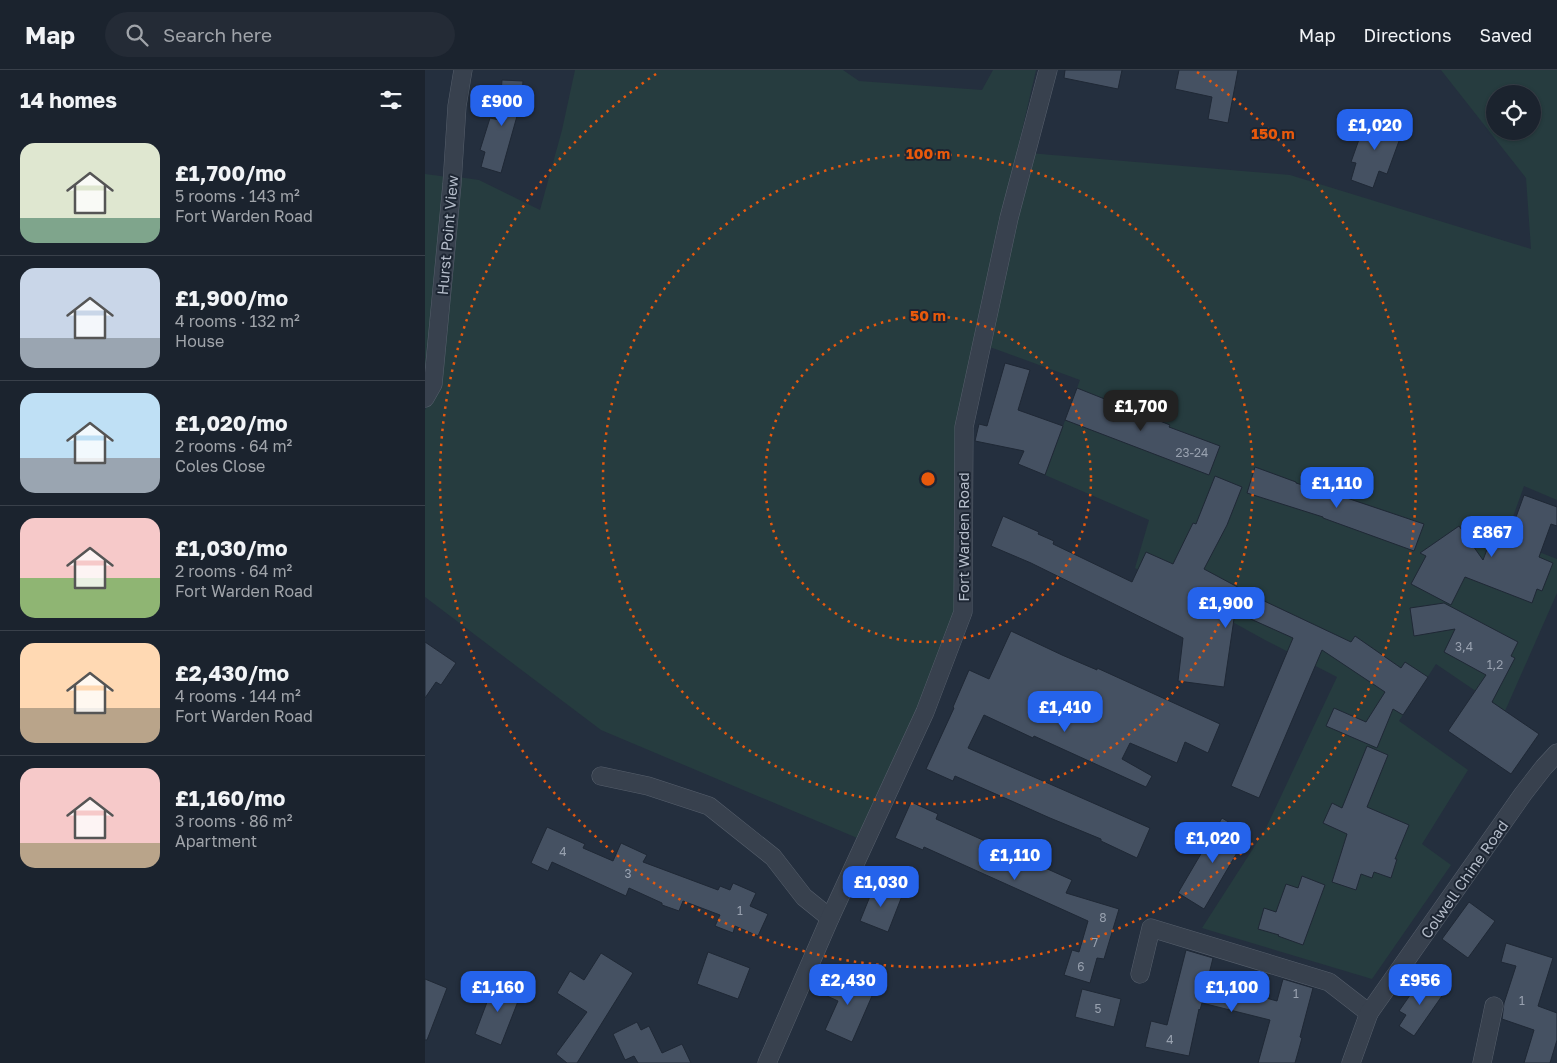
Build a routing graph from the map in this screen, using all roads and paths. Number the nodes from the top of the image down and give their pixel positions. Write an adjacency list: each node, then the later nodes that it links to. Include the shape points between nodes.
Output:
1 (463, 70): 3 (street, Hurst Point View, via 457,106 453,184 433,384)
2 (1048, 70): 6 (street, Fort Warden Road, via 1009,218 963,427 963,612 925,712)
3 (425, 398)
4 (1557, 753): 9 (street, Colwell Chine Road, via 1523,794)
5 (601, 776): 6 (street, via 648,786 709,806 773,857 804,897)
6 (830, 918): 10 (street, Fort Warden Road)
7 (1140, 974): 9 (street, via 1151,928 1329,982)
8 (1494, 1006): 12 (street)
9 (1369, 1013): 11 (street, Colwell Chine Road)
10 (767, 1063)
11 (1351, 1063)
12 (1482, 1063)

